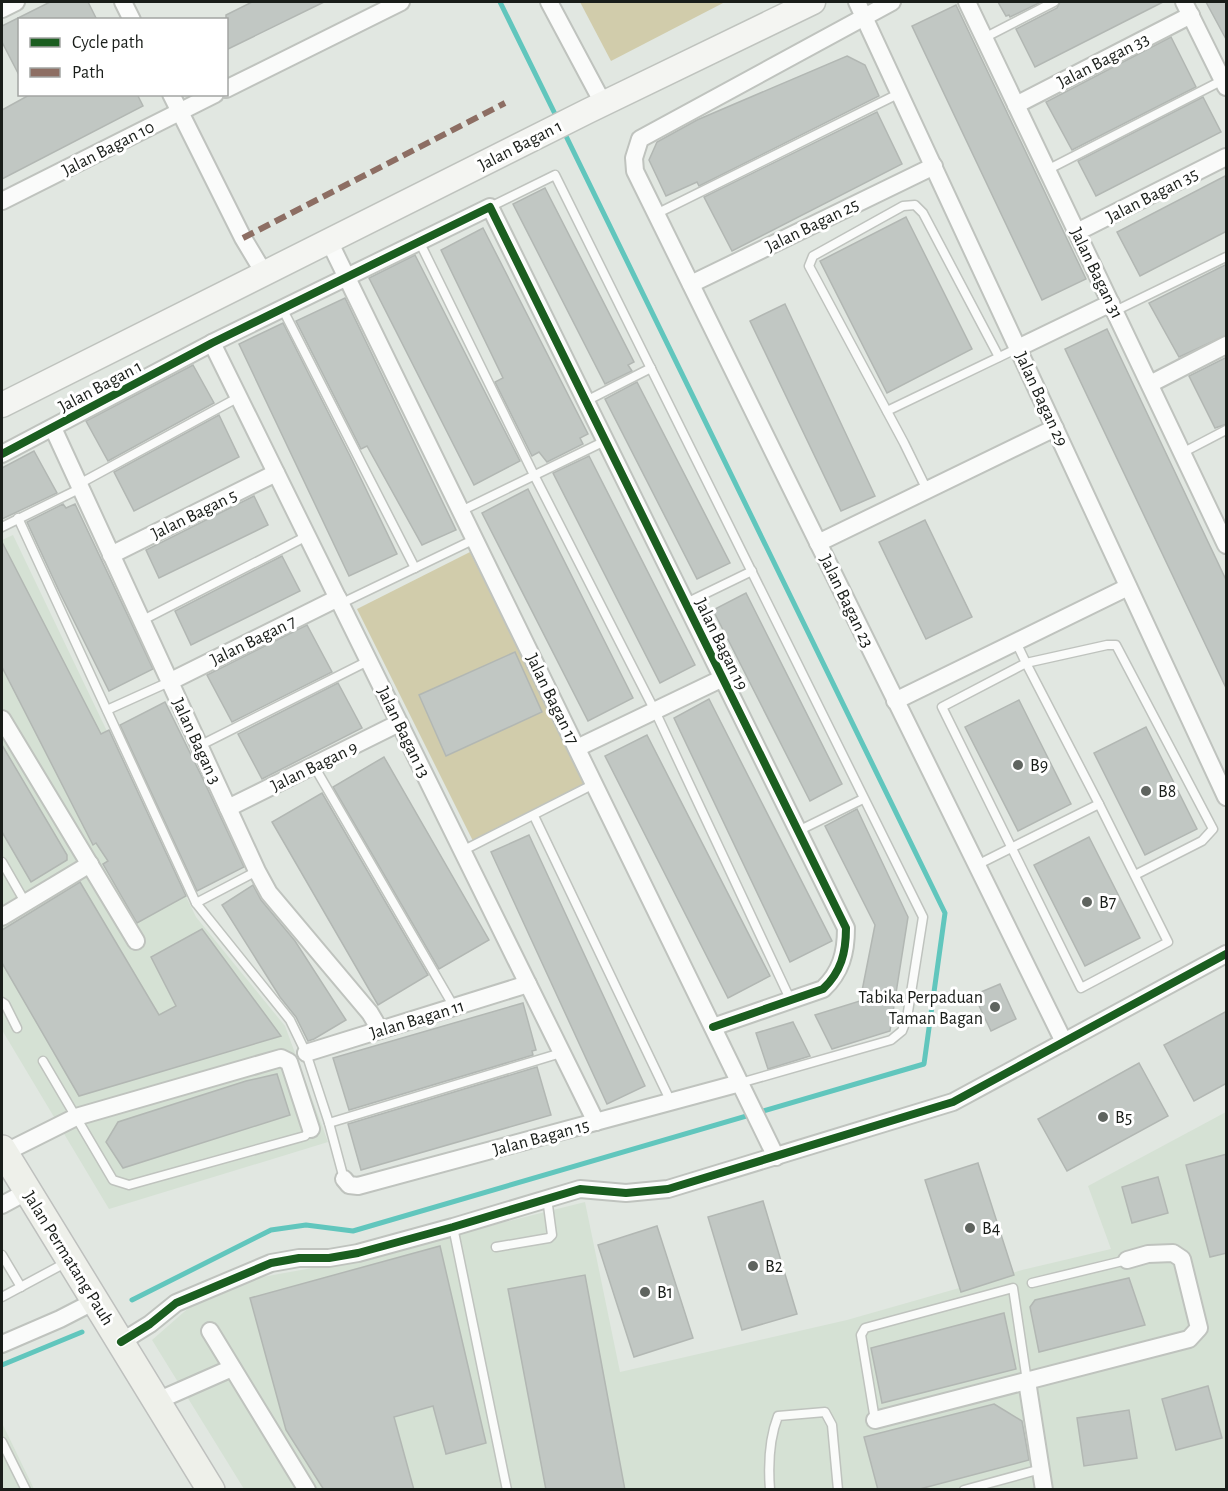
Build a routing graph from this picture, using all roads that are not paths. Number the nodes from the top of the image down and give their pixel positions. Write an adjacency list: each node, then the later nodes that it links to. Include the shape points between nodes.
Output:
1 (16, 2): 10 (street)
2 (123, 2): 12 (street)
3 (401, 2): 15 (street)
4 (549, 2): 20 (street)
5 (813, 2): 20 (street, Jalan Bagan 1)
6 (892, 2): 11 (street)
7 (967, 2): 13 (street, Jalan Bagan 31)
8 (1054, 2): 13 (lane)
9 (1187, 8): 14 (street); 19 (street, Jalan Bagan 33)
10 (2, 9)
11 (861, 9): 16 (street, Jalan Bagan 29); 27 (street, Jalan Bagan 23, via 640,139 635,171)
12 (131, 18)
13 (984, 38): 19 (street, Jalan Bagan 31)
14 (1225, 83): 24 (lane)
15 (228, 88)
16 (900, 93): 23 (street, Jalan Bagan 29); 27 (lane)
17 (172, 96): 21 (street)
18 (211, 96): 21 (street, Jalan Bagan 10)
19 (1016, 105): 24 (street, Jalan Bagan 31)
20 (596, 108): 29 (street, Jalan Bagan 1)
21 (180, 112): 25 (street, Jalan Bagan 10); 32 (street)
22 (1227, 157): 28 (street, Jalan Bagan 35)
23 (934, 166): 34 (street, Jalan Bagan 25); 39 (street, Jalan Bagan 29)
24 (1047, 170): 28 (street, Jalan Bagan 31)
25 (2, 201)
26 (490, 207): 30 (street, Jalan Bagan 1); 41 (lane, via 555,175); 44 (street, Jalan Bagan 19)
27 (656, 214): 34 (street, Jalan Bagan 23)
28 (1077, 232): 35 (street, Jalan Bagan 31)
29 (329, 241): 32 (street, Jalan Bagan 1); 33 (street, Jalan Bagan 17)
30 (419, 242): 33 (street, Jalan Bagan 1); 54 (lane)
31 (1227, 257): 35 (lane)
32 (264, 273): 45 (street, Jalan Bagan 1)
33 (347, 277): 36 (street, Jalan Bagan 1); 57 (street, Jalan Bagan 17)
34 (691, 285): 63 (street, Jalan Bagan 23)
35 (1113, 307): 39 (street); 42 (street, Jalan Bagan 31)
36 (282, 308): 37 (street, Jalan Bagan 1); 66 (lane)
37 (212, 343): 43 (street, Jalan Bagan 13); 47 (street, Jalan Bagan 1)
38 (1227, 345): 42 (street)
39 (1018, 348): 40 (lane); 48 (street, Jalan Bagan 29)
40 (999, 357): 46 (lane); 46 (lane, via 923,213 915,205 903,206 813,256 809,266)
41 (651, 368): 44 (lane); 67 (lane)
42 (1150, 384): 51 (street, Jalan Bagan 31)
43 (239, 397): 53 (street, Jalan Bagan 13); 55 (lane)
44 (586, 402): 50 (street, Jalan Bagan 19)
45 (2, 405)
46 (887, 411): 56 (lane)
47 (53, 428): 52 (street, Jalan Bagan 1); 55 (street, Jalan Bagan 3)
48 (1055, 428): 56 (street); 68 (street, Jalan Bagan 29)
49 (1227, 430): 51 (lane)
50 (605, 441): 54 (lane); 70 (street, Jalan Bagan 19)
51 (1182, 453): 58 (street, Jalan Bagan 31)
52 (2, 454)
53 (276, 473): 61 (street, Jalan Bagan 13); 65 (street, Jalan Bagan 5)
54 (534, 475): 57 (lane); 79 (lane)
55 (80, 486): 59 (lane); 65 (street, Jalan Bagan 3)
56 (927, 490): 63 (street)
57 (461, 511): 62 (street, Jalan Bagan 17)
58 (1220, 512): 64 (street, Jalan Bagan 31)
59 (18, 518): 60 (lane); 78 (lane)
60 (2, 527)
61 (307, 536): 69 (street, Jalan Bagan 13); 71 (lane)
62 (475, 539): 66 (lane); 83 (street, Jalan Bagan 17)
63 (818, 543): 77 (street, Jalan Bagan 23)
64 (1227, 545)
65 (111, 555): 71 (street, Jalan Bagan 3)
66 (415, 568): 69 (lane)
67 (752, 571): 70 (lane); 87 (lane)
68 (1128, 588): 72 (street); 86 (street, Jalan Bagan 29)
69 (339, 601): 73 (street, Jalan Bagan 13); 76 (street, Jalan Bagan 7)
70 (686, 603): 75 (street, Jalan Bagan 19)
71 (141, 621): 76 (street, Jalan Bagan 3)
72 (1016, 642): 74 (lane); 77 (street)
73 (368, 661): 81 (street, Jalan Bagan 13); 82 (lane)
74 (1026, 663): 88 (lane); 92 (lane, via 942,706); 98 (lane, via 1116,645 1213,829 1202,841)
75 (723, 678): 79 (street); 91 (street, Jalan Bagan 19)
76 (169, 682): 78 (lane); 82 (street, Jalan Bagan 3)
77 (895, 701): 96 (street, Jalan Bagan 23)
78 (107, 710): 100 (lane)
79 (655, 711): 83 (street); 105 (lane)
80 (2, 719): 95 (street)
81 (399, 723): 84 (street, Jalan Bagan 9); 93 (street, Jalan Bagan 13)
82 (199, 746): 89 (street, Jalan Bagan 3)
83 (577, 748): 85 (street, Jalan Bagan 17)
84 (314, 766): 89 (street, Jalan Bagan 9); 107 (lane)
85 (594, 784): 90 (lane); 108 (street, Jalan Bagan 17)
86 (1225, 792)
87 (863, 799): 91 (lane); 115 (lane, via 923,917 902,1031 891,1040)
88 (1099, 804): 92 (lane); 98 (lane)
89 (228, 808): 97 (street, Jalan Bagan 3)
90 (534, 816): 93 (lane); 116 (lane)
91 (798, 831): 105 (street, Jalan Bagan 19, via 846,928 846,943 832,981 823,990)
92 (1011, 848): 96 (lane); 98 (lane, via 1081,988 1168,942)
93 (462, 851): 104 (street, Jalan Bagan 13)
94 (2, 862): 99 (lane)
95 (90, 864): 99 (street); 102 (street)
96 (977, 865): 111 (street, Jalan Bagan 23)
97 (256, 871): 100 (lane); 110 (street, Jalan Bagan 3, via 269,893)
98 (1135, 875)
99 (25, 902): 101 (street)
100 (196, 903): 112 (lane, via 290,1020)
101 (2, 917)
102 (136, 941)
103 (1227, 954): 111 (street)
104 (528, 984): 107 (street, Jalan Bagan 11); 113 (street, Jalan Bagan 13)
105 (791, 1001): 108 (street, Jalan Bagan 19)
106 (2, 1002): 109 (lane)
107 (454, 1007): 110 (street, Jalan Bagan 11)
108 (713, 1027): 115 (street, Jalan Bagan 17)
109 (17, 1028)
110 (380, 1030): 112 (street, Jalan Bagan 11)
111 (1064, 1042): 122 (street, via 953,1102)
112 (306, 1053): 119 (lane)
113 (561, 1053): 118 (street, Jalan Bagan 13); 119 (lane)
114 (44, 1061): 117 (lane)
115 (740, 1083): 116 (street, Jalan Bagan 15); 122 (street, Jalan Bagan 17)
116 (671, 1102): 118 (street, Jalan Bagan 15)
117 (76, 1117): 120 (lane, via 113,1180 129,1185 305,1136); 120 (street, via 281,1058 289,1062); 121 (street)
118 (596, 1122): 123 (street, Jalan Bagan 15, via 358,1186 349,1185)
119 (329, 1123): 123 (lane)
120 (311, 1130)
121 (3, 1151): 124 (main road, Jalan Permatang Pauh)
122 (776, 1157): 125 (street, via 668,1189 626,1193 580,1189)
123 (344, 1179)
124 (27, 1191): 126 (street); 130 (main road, Jalan Permatang Pauh)
125 (548, 1198): 127 (street); 128 (lane, via 552,1236)
126 (2, 1205)
127 (453, 1227): 137 (street, via 358,1253 271,1263 176,1303 150,1324); 148 (lane)
128 (496, 1247)
129 (2, 1255): 133 (lane)
130 (70, 1260): 133 (lane); 135 (main road, Jalan Permatang Pauh)
131 (1126, 1260): 132 (lane); 140 (street, via 1173,1252 1182,1259 1199,1328 1196,1333 1189,1339)
132 (1032, 1283)
133 (21, 1287): 134 (lane)
134 (2, 1297)
135 (96, 1303): 137 (main road, Jalan Permatang Pauh); 138 (street)
136 (210, 1331): 139 (street)
137 (118, 1337): 141 (main road, Jalan Permatang Pauh)
138 (2, 1344)
139 (232, 1368): 141 (street); 147 (street)
140 (1027, 1381): 142 (street); 142 (lane, via 1013,1288 865,1328 861,1335); 144 (street)
141 (157, 1401): 146 (main road, Jalan Permatang Pauh)
142 (875, 1420)
143 (2, 1442): 145 (lane)
144 (1041, 1469): 151 (lane); 152 (street)
145 (26, 1490)
146 (211, 1490)
147 (307, 1490)
148 (507, 1490)
149 (770, 1490): 150 (lane, via 768,1463 778,1416 825,1412 832,1425)
150 (838, 1490)
151 (964, 1490)
152 (1044, 1490)

